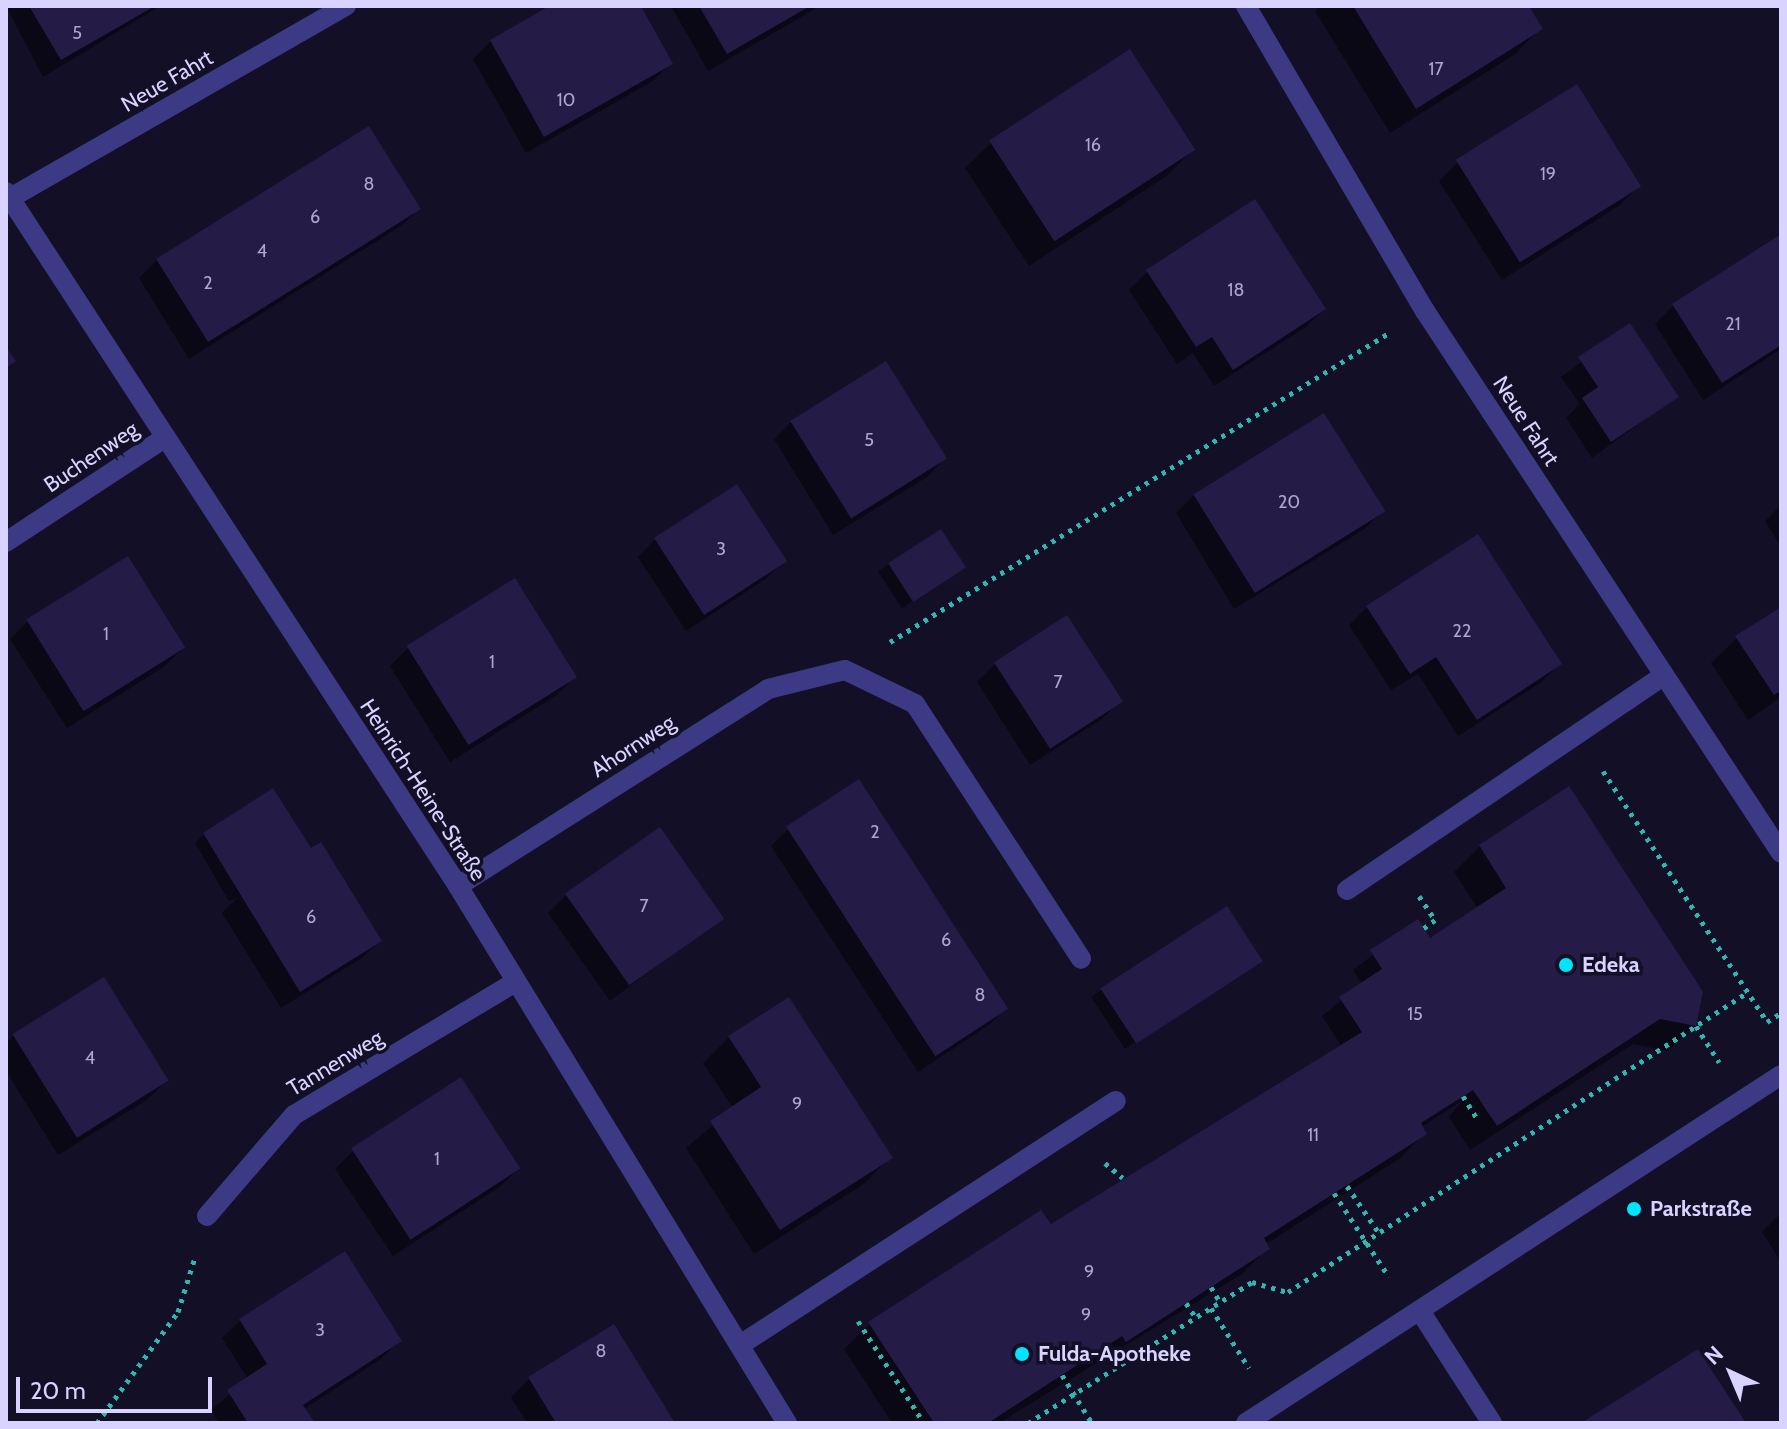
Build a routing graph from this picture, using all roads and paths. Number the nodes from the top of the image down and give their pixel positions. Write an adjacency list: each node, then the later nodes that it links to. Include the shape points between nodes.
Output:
1 (346, 6): 3 (street, Neue Fahrt)
2 (1246, 6): 4 (street, Neue Fahrt)
3 (9, 194): 5 (street, Heinrich-Heine-Straße)
4 (1425, 311): 7 (path); 8 (street, Neue Fahrt)
5 (163, 439): 6 (street, Buchenweg); 11 (street, Heinrich-Heine-Straße)
6 (6, 542)
7 (845, 670): 11 (street, Ahornweg, via 768,689); 13 (street, via 915,704)
8 (1664, 675): 10 (street, Neue Fahrt); 12 (street)
9 (1597, 762): 15 (path)
10 (1781, 853)
11 (458, 886): 14 (street, Heinrich-Heine-Straße)
12 (1347, 890)
13 (1081, 959)
14 (514, 983): 25 (street, Tannenweg, via 294,1115); 36 (street, Heinrich-Heine-Straße)
15 (1748, 992): 16 (path, via 1767,1022); 17 (path)
16 (1781, 1013)
17 (1696, 1026): 18 (path); 26 (path)
18 (1724, 1071)
19 (1781, 1075): 33 (street)
20 (1463, 1096): 22 (path)
21 (1116, 1101): 36 (street)
22 (1476, 1117)
23 (1347, 1186): 26 (path)
24 (1334, 1193): 27 (path)
25 (207, 1216): 40 (path, via 178,1312)
26 (1379, 1233): 27 (path)
27 (1366, 1241): 28 (path); 30 (path, via 1288,1292 1252,1282)
28 (1395, 1285)
29 (1211, 1287): 30 (path)
30 (1220, 1302): 32 (path)
31 (1186, 1303): 35 (path)
32 (1211, 1308): 35 (path); 37 (path)
33 (1420, 1311): 45 (street); 46 (street)
34 (855, 1317): 42 (path)
35 (1196, 1318): 39 (path)
36 (740, 1345): 41 (street, Heinrich-Heine-Straße)
37 (1253, 1374)
38 (1062, 1375): 39 (path)
39 (1074, 1394): 43 (path); 44 (path)
40 (97, 1423)
41 (787, 1423)
42 (924, 1423)
43 (1028, 1423)
44 (1092, 1423)
45 (1246, 1423)
46 (1492, 1423)

